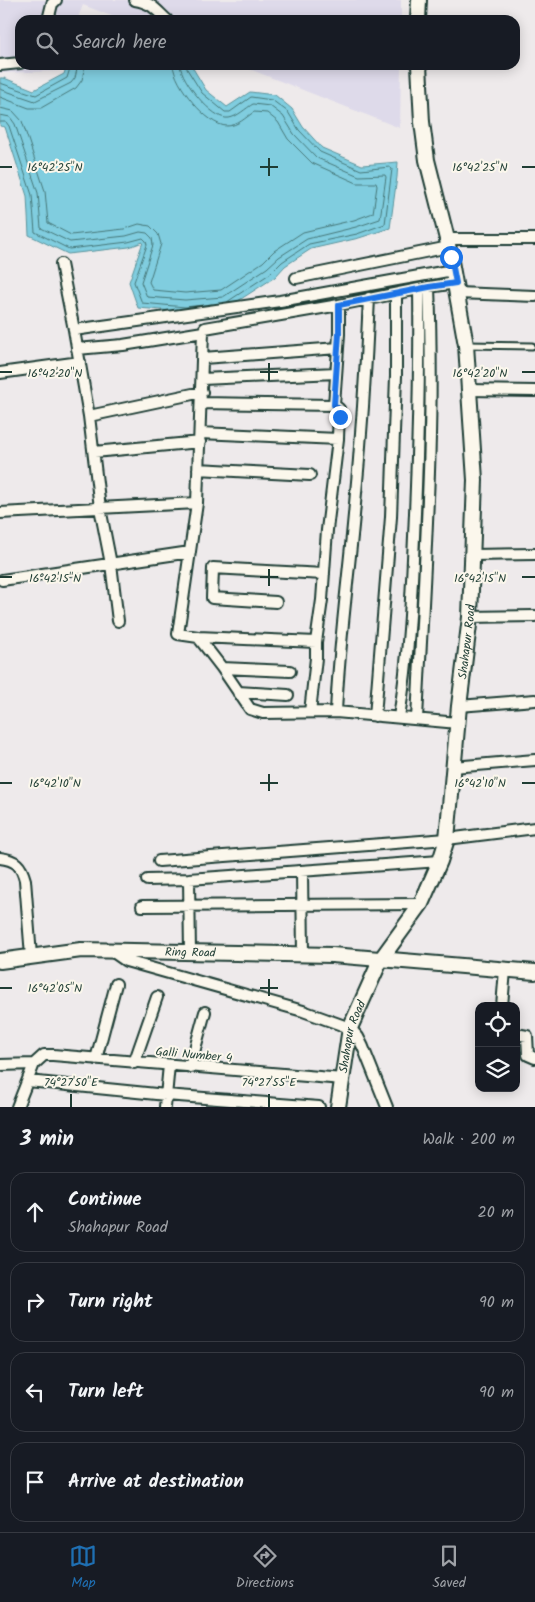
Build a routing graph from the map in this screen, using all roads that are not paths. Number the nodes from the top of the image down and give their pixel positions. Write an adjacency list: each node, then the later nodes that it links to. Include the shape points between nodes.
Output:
1 (56, 0): 4 (street)
2 (135, 0): 5 (street, via 154,6)
3 (419, 0): 6 (main road)
4 (49, 15)
5 (162, 15)
6 (418, 15)
7 (15, 64): 8 (street)
8 (0, 65)
9 (419, 70): 11 (main road, Shahapur Road, via 427,160)
10 (535, 239): 11 (street)
11 (448, 243): 13 (street); 14 (main road, Shahapur Road)
12 (61, 264): 20 (street)
13 (296, 278)
14 (455, 282): 15 (street); 17 (street); 20 (street, via 280,301); 22 (main road, Shahapur Road)
15 (424, 288): 16 (street); 66 (street, via 413,565); 67 (street, via 432,354 432,411)
16 (396, 294): 18 (street); 65 (street, via 390,518)
17 (535, 296)
18 (370, 298): 19 (street); 64 (street)
19 (339, 305): 21 (street, via 210,326); 24 (street)
20 (74, 330): 25 (street)
21 (203, 332): 25 (street); 26 (street)
22 (466, 345): 23 (lane); 31 (main road, Shahapur Road)
23 (532, 346)
24 (338, 348): 26 (street); 29 (street)
25 (78, 349): 27 (street)
26 (203, 358): 30 (street)
27 (80, 362): 28 (street); 36 (street)
28 (0, 373)
29 (336, 373): 30 (street); 35 (street)
30 (202, 379): 33 (street)
31 (469, 390): 32 (street); 47 (main road, Shahapur Road, via 475,480)
32 (535, 391)
33 (202, 392): 34 (street); 36 (street)
34 (202, 403): 35 (street); 37 (street)
35 (334, 405): 38 (street, via 339,409)
36 (89, 416): 39 (street)
37 (200, 437): 38 (street); 39 (street); 40 (street)
38 (338, 440): 49 (street)
39 (94, 452): 43 (street)
40 (198, 469): 41 (street); 42 (street)
41 (310, 475)
42 (197, 503): 43 (street); 45 (street)
43 (100, 508): 44 (street); 48 (street)
44 (0, 513)
45 (190, 552): 48 (street); 55 (street, via 178,634)
46 (535, 554): 47 (street)
47 (473, 555): 53 (main road, Shahapur Road)
48 (110, 564): 50 (street); 54 (street)
49 (324, 574): 51 (street, via 213,568 212,598); 56 (street)
50 (2, 580)
51 (276, 602)
52 (535, 616): 53 (street)
53 (470, 617): 62 (main road, Shahapur Road)
54 (118, 622)
55 (198, 637): 56 (street); 57 (street)
56 (316, 642): 63 (street)
57 (222, 668): 58 (street); 59 (street)
58 (290, 671)
59 (238, 692): 60 (street); 63 (street, via 250,709 263,713)
60 (288, 695)
61 (535, 700): 62 (street)
62 (459, 706): 68 (main road, Shahapur Road)
63 (310, 712): 64 (street)
64 (336, 712): 65 (street)
65 (375, 716): 66 (street)
66 (399, 718): 67 (street)
67 (417, 719): 68 (street)
68 (458, 723): 70 (main road, Shahapur Road)
69 (535, 760): 70 (street)
70 (453, 766): 72 (main road, Shahapur Road)
71 (535, 828): 72 (street)
72 (447, 839): 74 (street); 75 (main road, Shahapur Road)
73 (0, 858): 86 (street, via 14,861 22,870)
74 (159, 861)
75 (440, 861): 76 (street); 79 (main road, Shahapur Road)
76 (302, 871): 77 (street); 82 (street)
77 (189, 879): 78 (street); 81 (street)
78 (147, 880)
79 (421, 904): 82 (street); 87 (main road, Shahapur Road)
80 (142, 906): 81 (street)
81 (190, 906): 82 (street); 84 (street)
82 (302, 906): 85 (street)
83 (113, 952): 84 (main road, Ring Road); 86 (main road, Ring Road, via 81,950); 95 (street, via 126,961 302,1011)
84 (190, 953): 85 (main road, Ring Road)
85 (302, 955): 87 (main road, Ring Road)
86 (31, 956): 88 (main road, Ring Road)
87 (381, 959): 89 (main road, Ring Road); 95 (main road, Shahapur Road)
88 (0, 961)
89 (505, 970): 90 (main road, Ring Road); 93 (street)
90 (535, 972)
91 (116, 984): 98 (street)
92 (157, 997): 99 (street)
93 (502, 1002)
94 (205, 1012): 103 (street)
95 (350, 1028): 104 (main road, Shahapur Road); 111 (street, via 358,1037)
96 (520, 1035): 97 (street, via 527,1036 528,1056)
97 (535, 1058)
98 (96, 1059): 99 (street, Galli Number 4); 100 (street, Galli Number 4, via 44,1055)
99 (134, 1062): 102 (street, Galli Number 4)
100 (34, 1064): 101 (street); 105 (street)
101 (0, 1065)
102 (169, 1065): 103 (street, Galli Number 4); 106 (street)
103 (190, 1067): 104 (street, Galli Number 4)
104 (343, 1079): 110 (main road, Shahapur Road)
105 (28, 1080): 106 (street); 107 (street)
106 (166, 1095): 108 (street); 109 (street)
107 (17, 1107)
108 (165, 1107)
109 (319, 1107)
110 (338, 1107)
111 (387, 1107)

